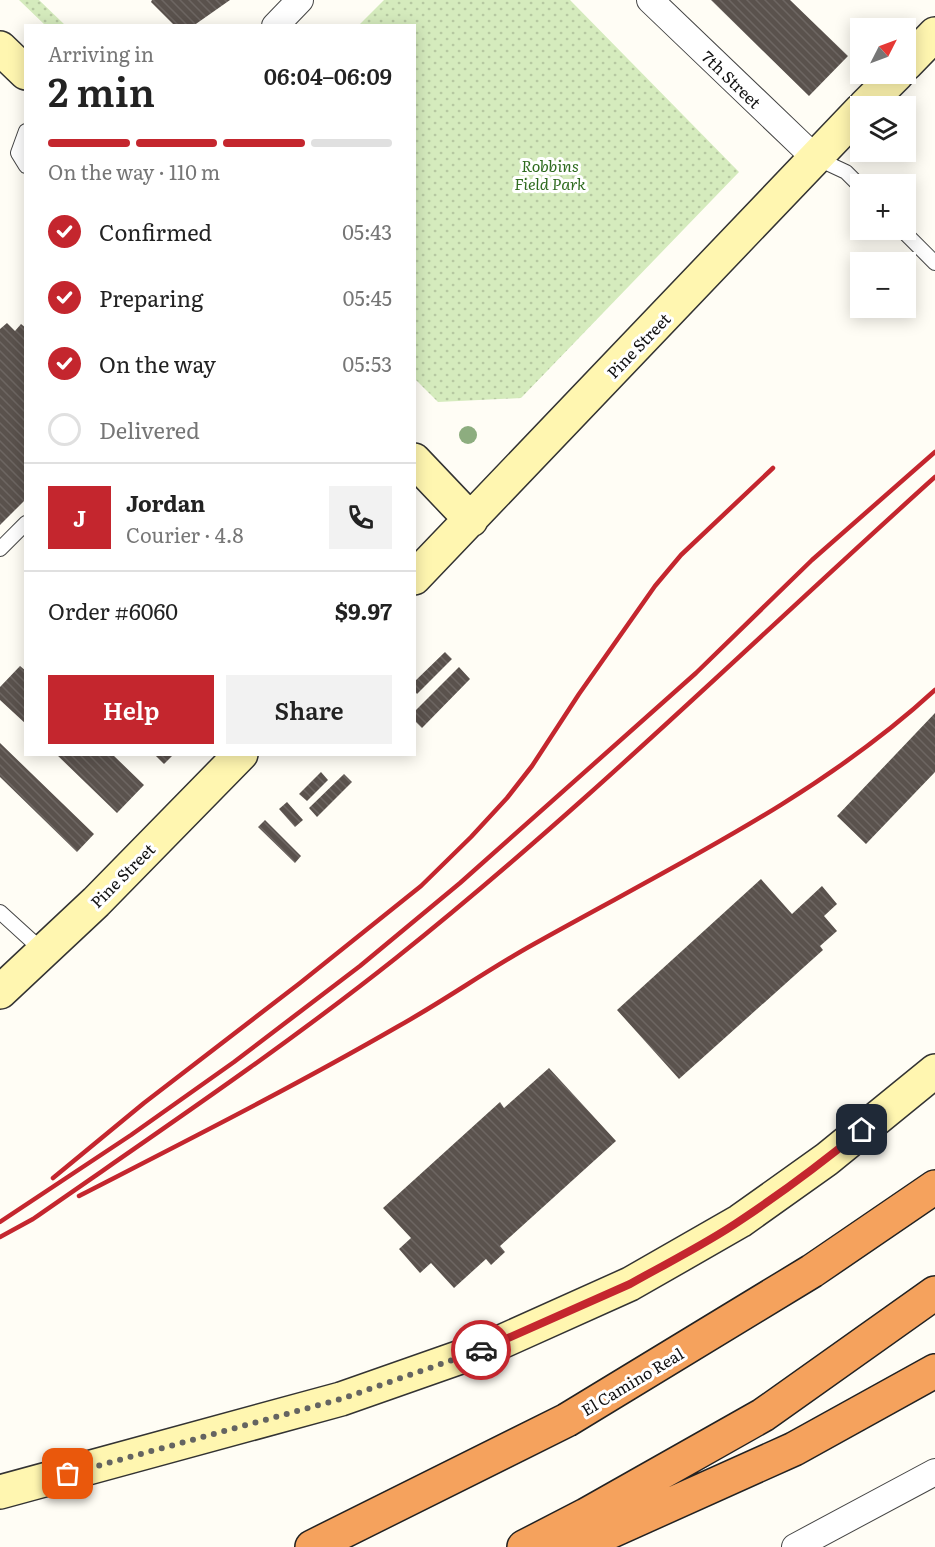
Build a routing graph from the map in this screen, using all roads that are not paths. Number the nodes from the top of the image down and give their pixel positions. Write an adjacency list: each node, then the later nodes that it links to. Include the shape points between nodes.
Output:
1 (300, 0): 3 (street)
2 (650, 0): 12 (street, 7th Street)
3 (277, 24)
4 (935, 34): 6 (street)
5 (0, 48): 7 (street)
6 (916, 54)
7 (24, 71)
8 (887, 84): 9 (street)
9 (875, 96)
10 (850, 121): 12 (street, Pine Street)
11 (24, 136): 13 (lane, via 18,153)
12 (815, 158): 14 (lane); 18 (street, Pine Street)
13 (24, 163)
14 (850, 176)
15 (912, 240): 16 (lane)
16 (935, 263)
17 (416, 462): 18 (street)
18 (471, 520): 21 (street, Pine Street)
19 (24, 525): 20 (lane)
20 (0, 549)
21 (416, 576)
22 (239, 756): 24 (street, Pine Street)
23 (0, 912): 24 (lane)
24 (44, 952): 25 (street, Pine Street)
25 (0, 992)
26 (935, 1071): 31 (street, via 827,1159 740,1221 619,1289 492,1346 341,1399)
27 (935, 1187): 32 (highway, El Camino Real, via 813,1271 567,1420)
28 (935, 1293): 33 (highway, via 763,1415)
29 (935, 1371): 34 (highway, via 794,1449)
30 (935, 1472): 35 (street)
31 (0, 1492)
32 (312, 1547)
33 (524, 1547)
34 (576, 1547)
35 (795, 1547)

